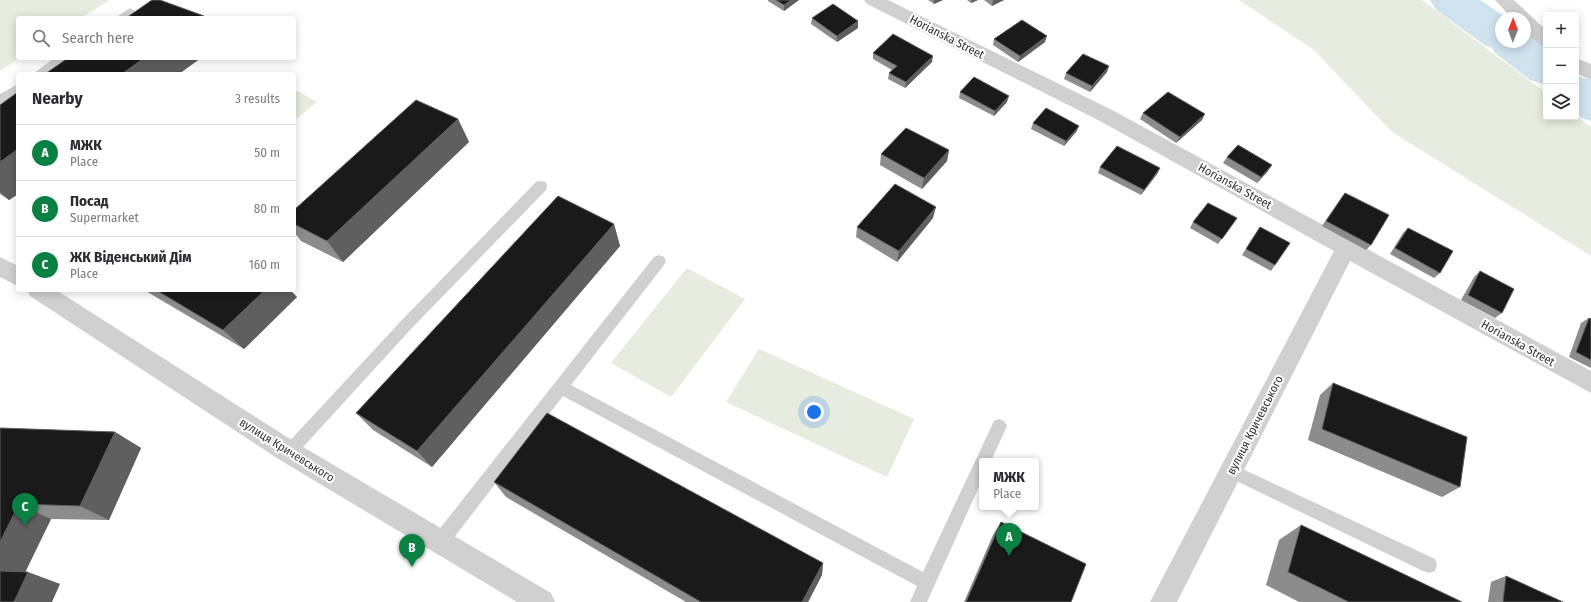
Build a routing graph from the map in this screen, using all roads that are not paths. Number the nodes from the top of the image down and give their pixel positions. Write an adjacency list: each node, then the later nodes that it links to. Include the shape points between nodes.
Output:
1 (873, 0): 13 (street, Horianska Street, via 1108,116)
2 (1504, 0): 3 (street)
3 (1516, 12)
4 (1531, 26): 5 (street)
5 (1543, 38)
6 (59, 60): 8 (lane)
7 (1579, 66): 9 (street)
8 (42, 72)
9 (1591, 73)
10 (16, 89): 11 (lane)
11 (0, 100)
12 (541, 186): 21 (lane, via 406,325)
13 (1346, 248): 18 (street, Horianska Street); 24 (street, вулиця Кричевського)
14 (659, 261): 19 (lane)
15 (0, 266): 16 (street)
16 (16, 276)
17 (41, 292): 21 (street, вулиця Кричевського)
18 (1591, 383)
19 (561, 387): 25 (lane); 27 (lane)
20 (999, 426): 22 (lane)
21 (289, 452): 25 (street, вулиця Кричевського)
22 (984, 458)
23 (979, 469): 27 (lane)
24 (1232, 471): 26 (lane); 30 (street, вулиця Кричевського)
25 (440, 542): 28 (street, вулиця Кричевського)
26 (1429, 565)
27 (927, 583): 29 (lane)
28 (542, 602)
29 (918, 602)
30 (1163, 602)

